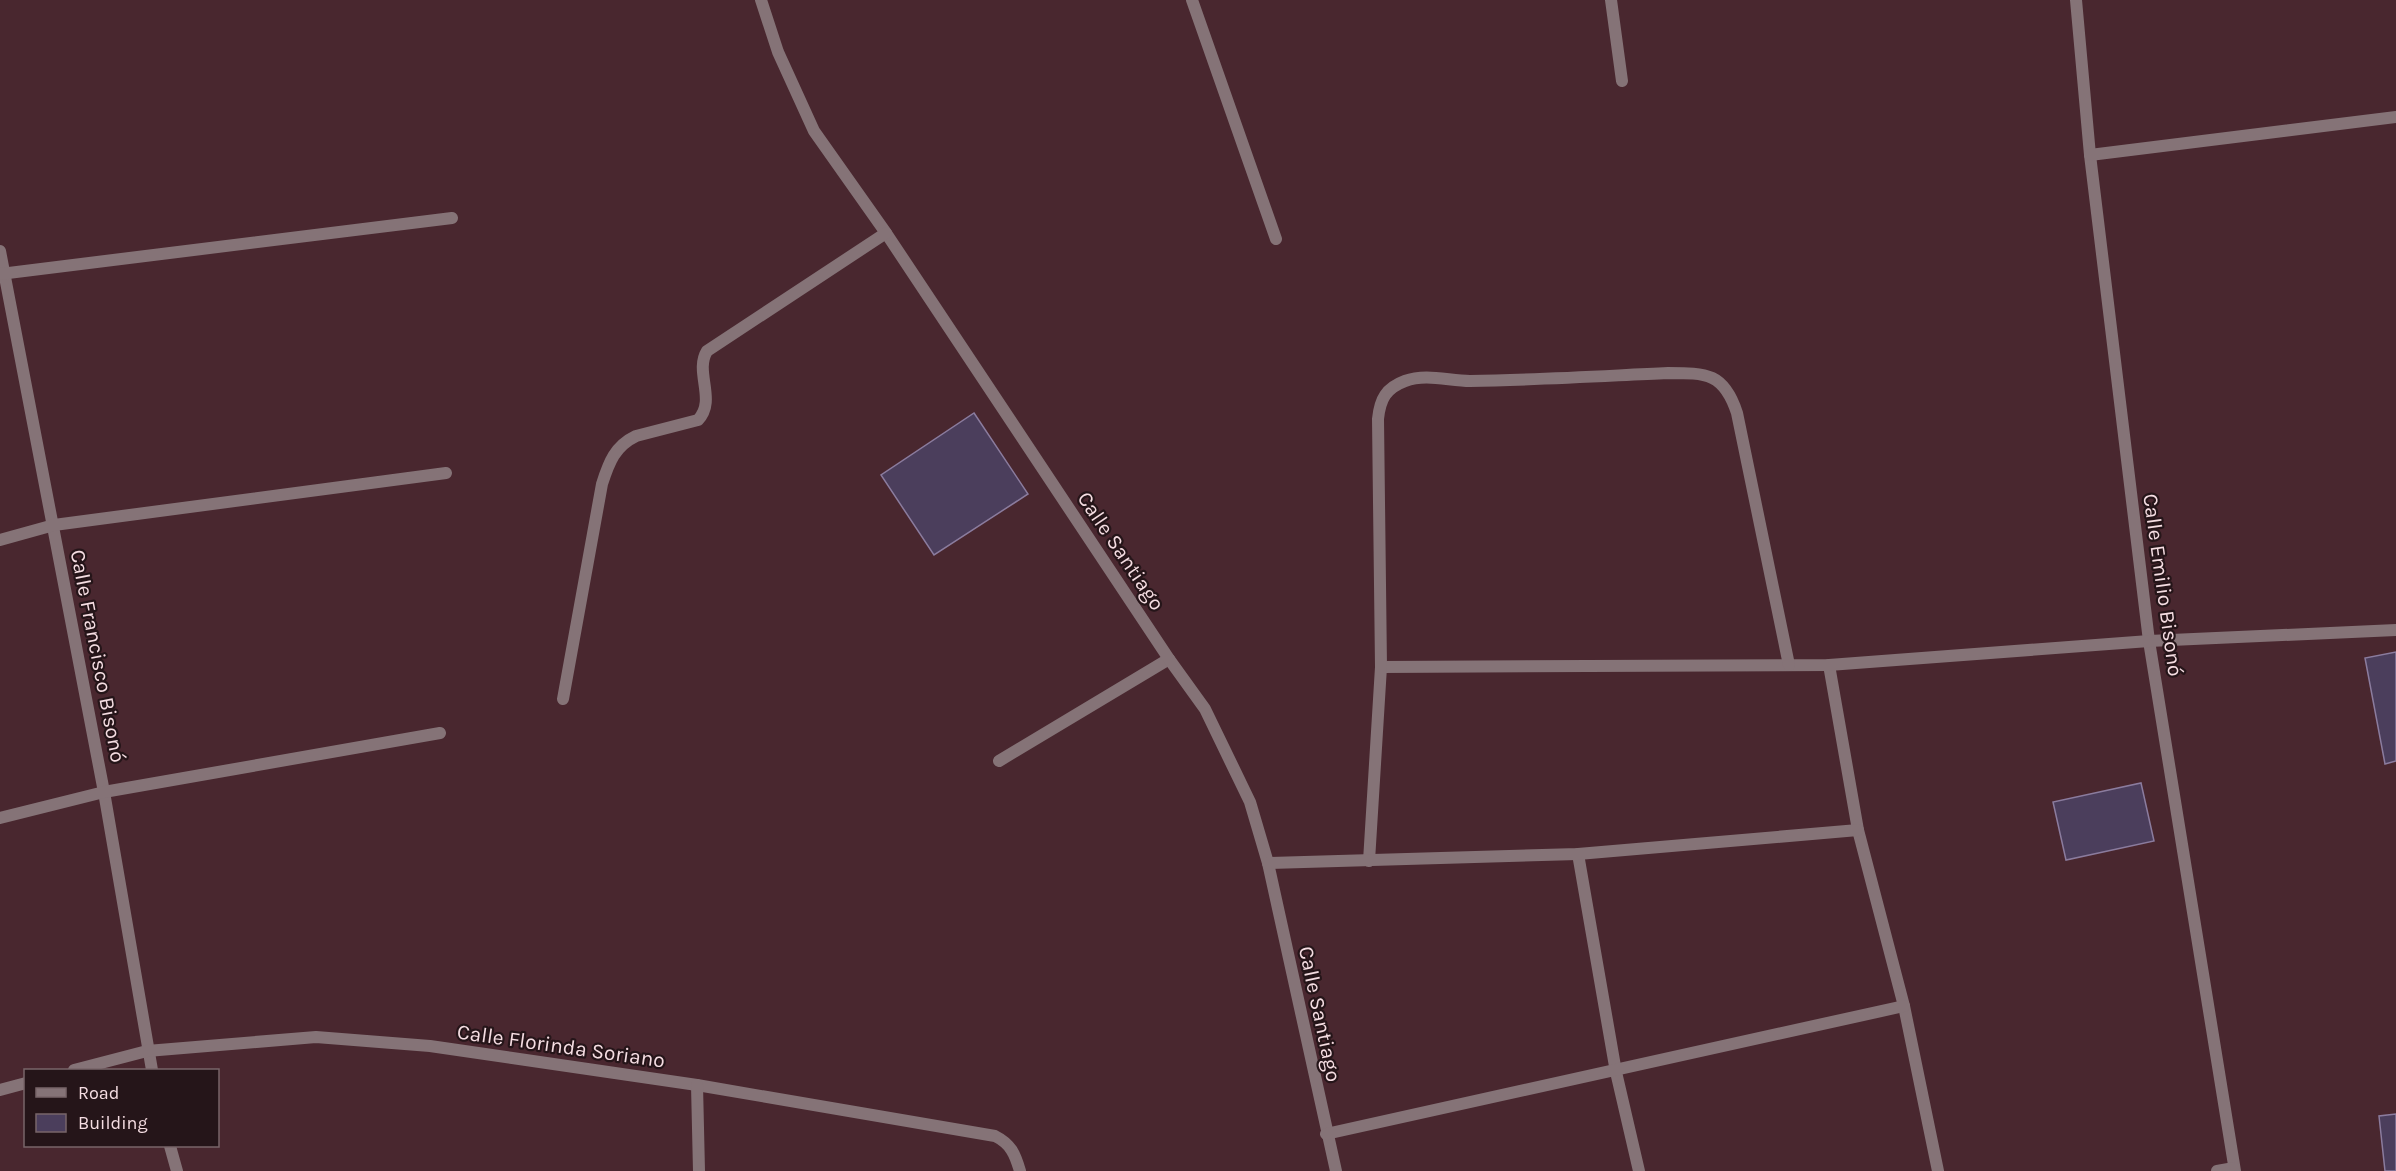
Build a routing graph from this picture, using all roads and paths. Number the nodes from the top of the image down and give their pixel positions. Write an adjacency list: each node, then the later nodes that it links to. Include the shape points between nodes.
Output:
1 (760, 0): 9 (street, Calle Santiago, via 778,52 814,131)
2 (1192, 0): 10 (street)
3 (1611, 0): 5 (street)
4 (2076, 0): 7 (street, Calle Emilio Bisonó)
5 (1622, 81)
6 (2396, 117): 7 (street)
7 (2090, 155): 17 (street, Calle Emilio Bisonó)
8 (452, 218): 12 (street)
9 (886, 233): 18 (street, Calle Santiago); 22 (street, via 707,351 702,361 707,406 698,420 636,436 612,456 602,484)
10 (1276, 239)
11 (0, 250): 12 (street, Calle Francisco Bisonó)
12 (2, 273): 14 (street, Calle Francisco Bisonó)
13 (446, 472): 14 (street)
14 (54, 525): 15 (street); 25 (street, Calle Francisco Bisonó)
15 (0, 540)
16 (2396, 630): 17 (street)
17 (2149, 640): 20 (street); 41 (street, Calle Emilio Bisonó)
18 (1169, 659): 24 (street); 30 (street, Calle Santiago, via 1205,709 1250,802)
19 (1789, 665): 20 (street); 21 (street); 21 (street, via 1731,393 1716,379 1698,373 1668,373 1467,381 1431,378 1406,381 1389,391 1380,401 1378,419)
20 (1829, 665): 27 (street)
21 (1381, 667): 29 (street)
22 (563, 699)
23 (440, 734): 25 (street)
24 (999, 761)
25 (104, 792): 26 (street); 32 (street, Calle Francisco Bisonó)
26 (0, 818)
27 (1858, 830): 28 (street); 31 (street)
28 (1578, 854): 29 (street); 35 (street)
29 (1369, 861): 30 (street)
30 (1268, 863): 39 (street, Calle Santiago)
31 (1904, 1006): 35 (street); 47 (street)
32 (147, 1051): 33 (street, Calle Florinda Soriano); 34 (street, Calle Francisco Bisonó); 37 (street, Calle Florinda Soriano, via 316,1037 430,1046)
33 (81, 1069)
34 (152, 1069)
35 (1616, 1072): 39 (street); 46 (street)
36 (24, 1084): 38 (street)
37 (697, 1085): 43 (street); 44 (street, Calle Florinda Soriano, via 995,1136 1007,1142)
38 (0, 1090)
39 (1326, 1134): 45 (street, Calle Santiago)
40 (170, 1147): 42 (street)
41 (2235, 1169): 48 (street)
42 (177, 1171)
43 (699, 1171)
44 (1020, 1171)
45 (1336, 1171)
46 (1640, 1171)
47 (1938, 1171)
48 (2217, 1171)

